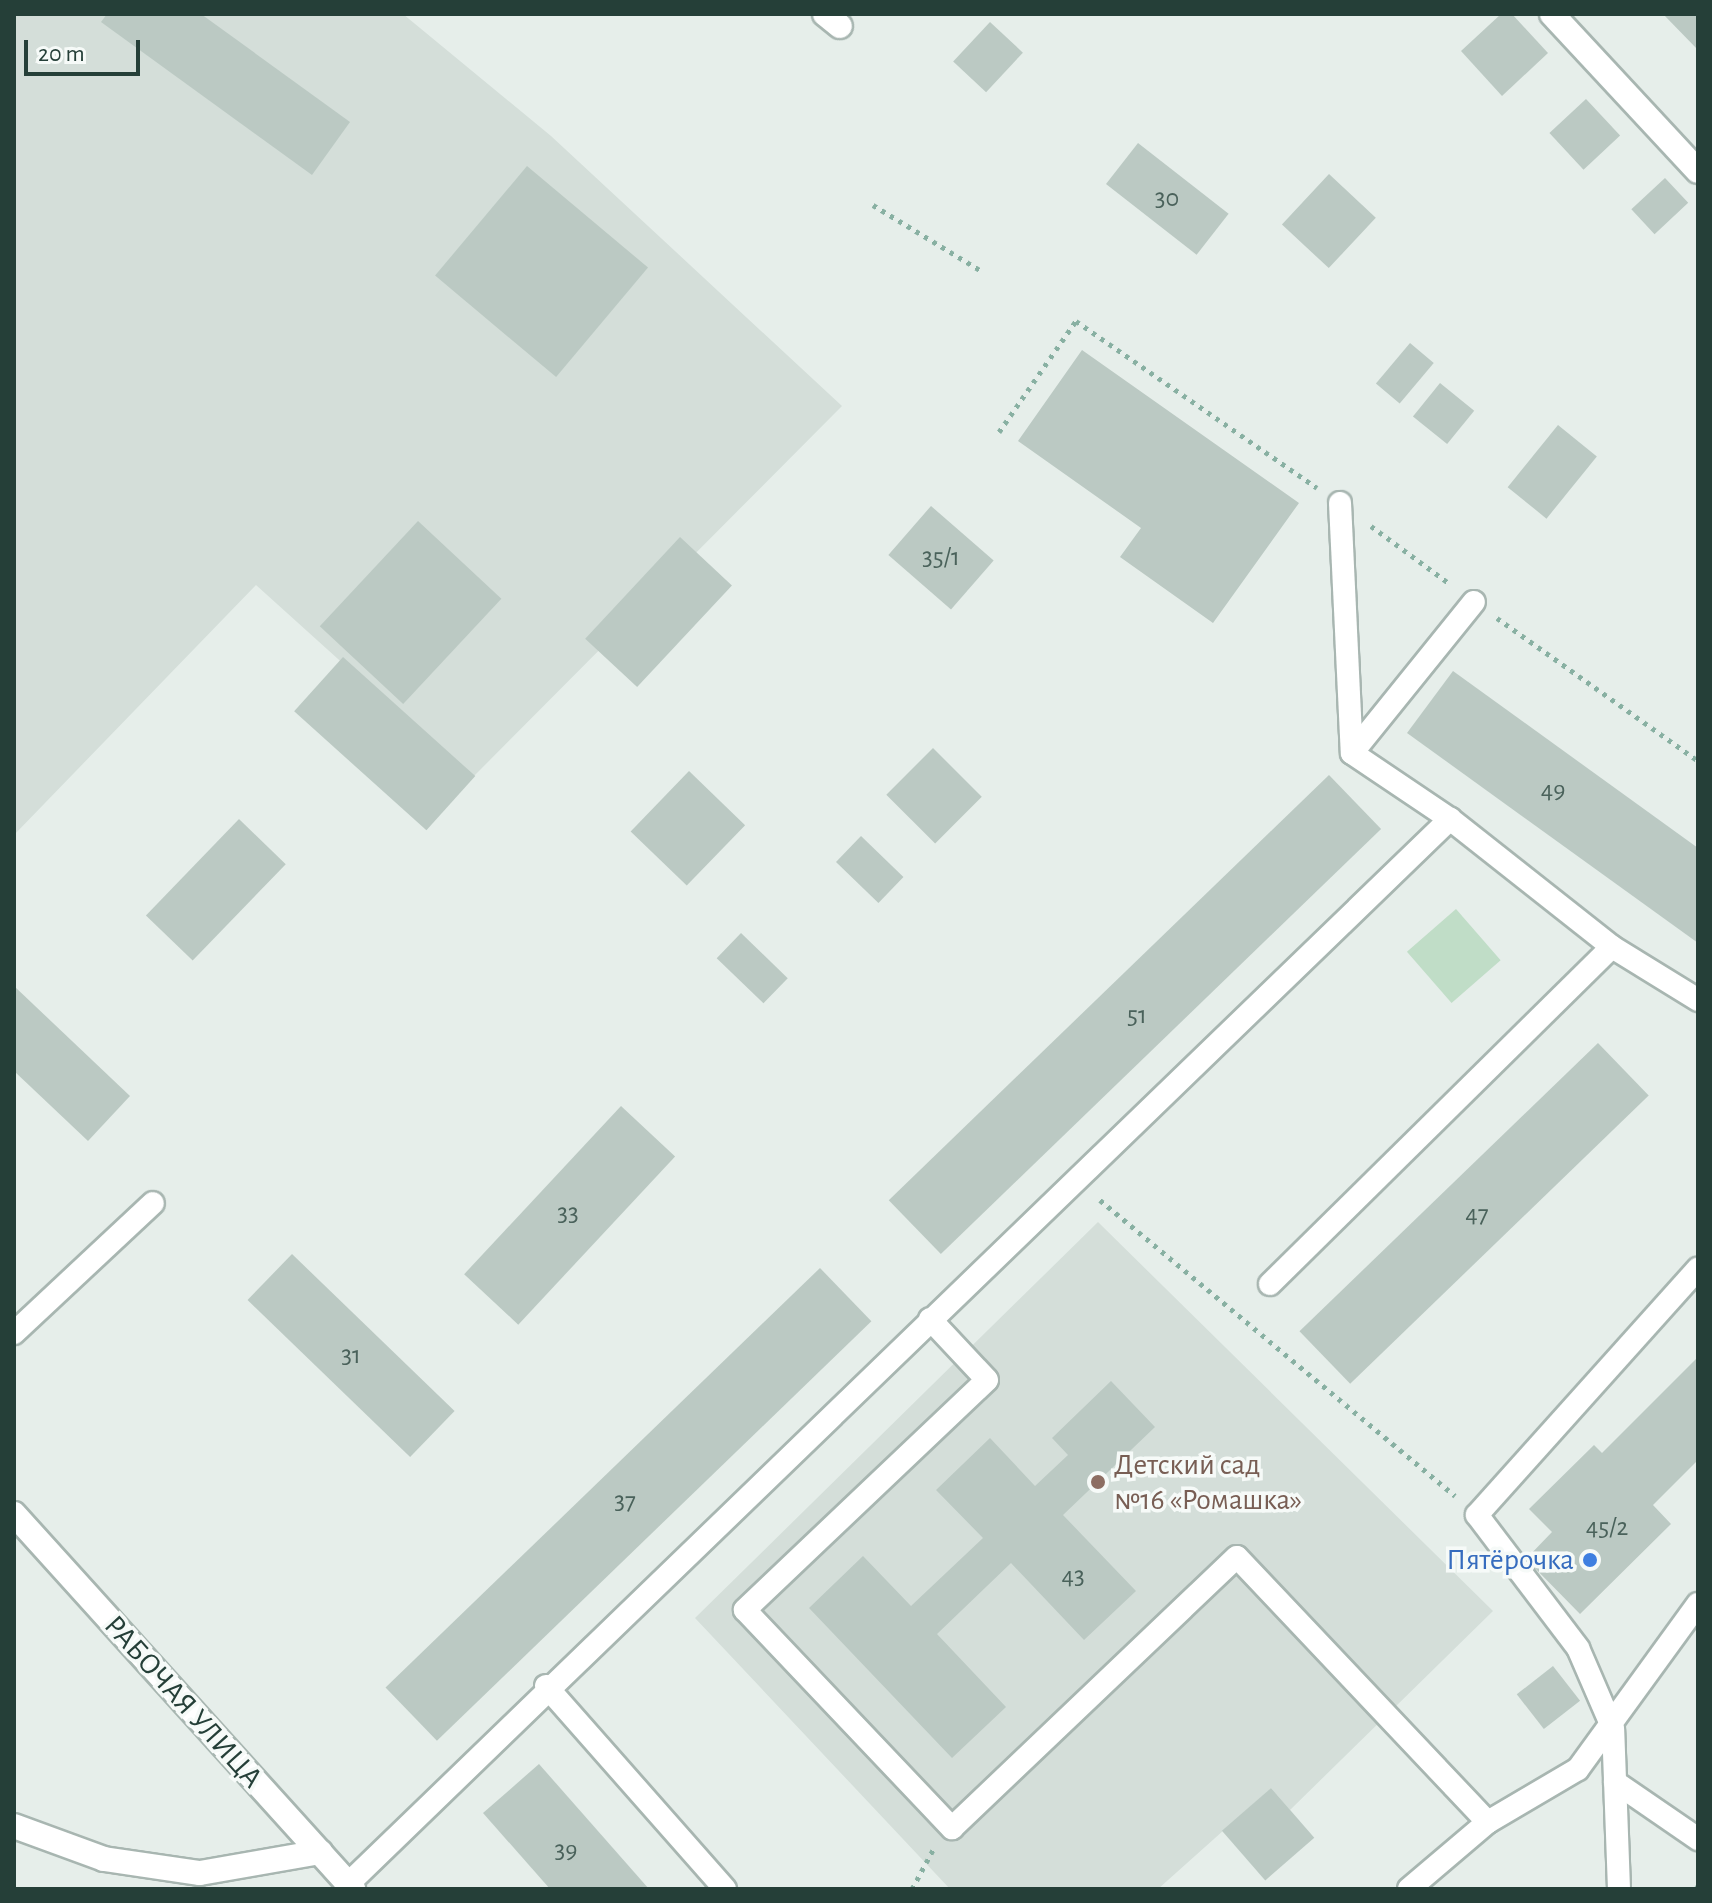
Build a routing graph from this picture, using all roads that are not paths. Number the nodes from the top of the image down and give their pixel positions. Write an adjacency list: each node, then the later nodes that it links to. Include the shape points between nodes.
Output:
1 (1552, 14): 2 (street)
2 (1698, 171)
3 (1340, 503): 5 (lane)
4 (1474, 602): 5 (lane)
5 (1352, 753): 6 (lane)
6 (1450, 819): 7 (lane); 12 (lane)
7 (1612, 947): 8 (lane); 11 (lane)
8 (1698, 1000)
9 (153, 1203): 13 (lane)
10 (1698, 1269): 17 (lane, via 1477,1515 1578,1648)
11 (1270, 1284)
12 (930, 1319): 16 (lane); 19 (lane, via 987,1380 745,1610 952,1828 1237,1557)
13 (14, 1333)
14 (14, 1514): 22 (street, РАБОЧАЯ УЛИЦА)
15 (1698, 1604): 17 (lane)
16 (546, 1686): 23 (lane); 24 (lane)
17 (1613, 1729): 18 (lane); 19 (lane, via 1578,1769)
18 (1615, 1782): 21 (lane); 26 (lane)
19 (1488, 1822): 25 (lane)
20 (14, 1826): 22 (street, via 104,1859 200,1873)
21 (1698, 1839)
22 (320, 1852): 23 (street, РАБОЧАЯ УЛИЦА)
23 (351, 1886)
24 (725, 1889)
25 (1409, 1889)
26 (1619, 1889)

